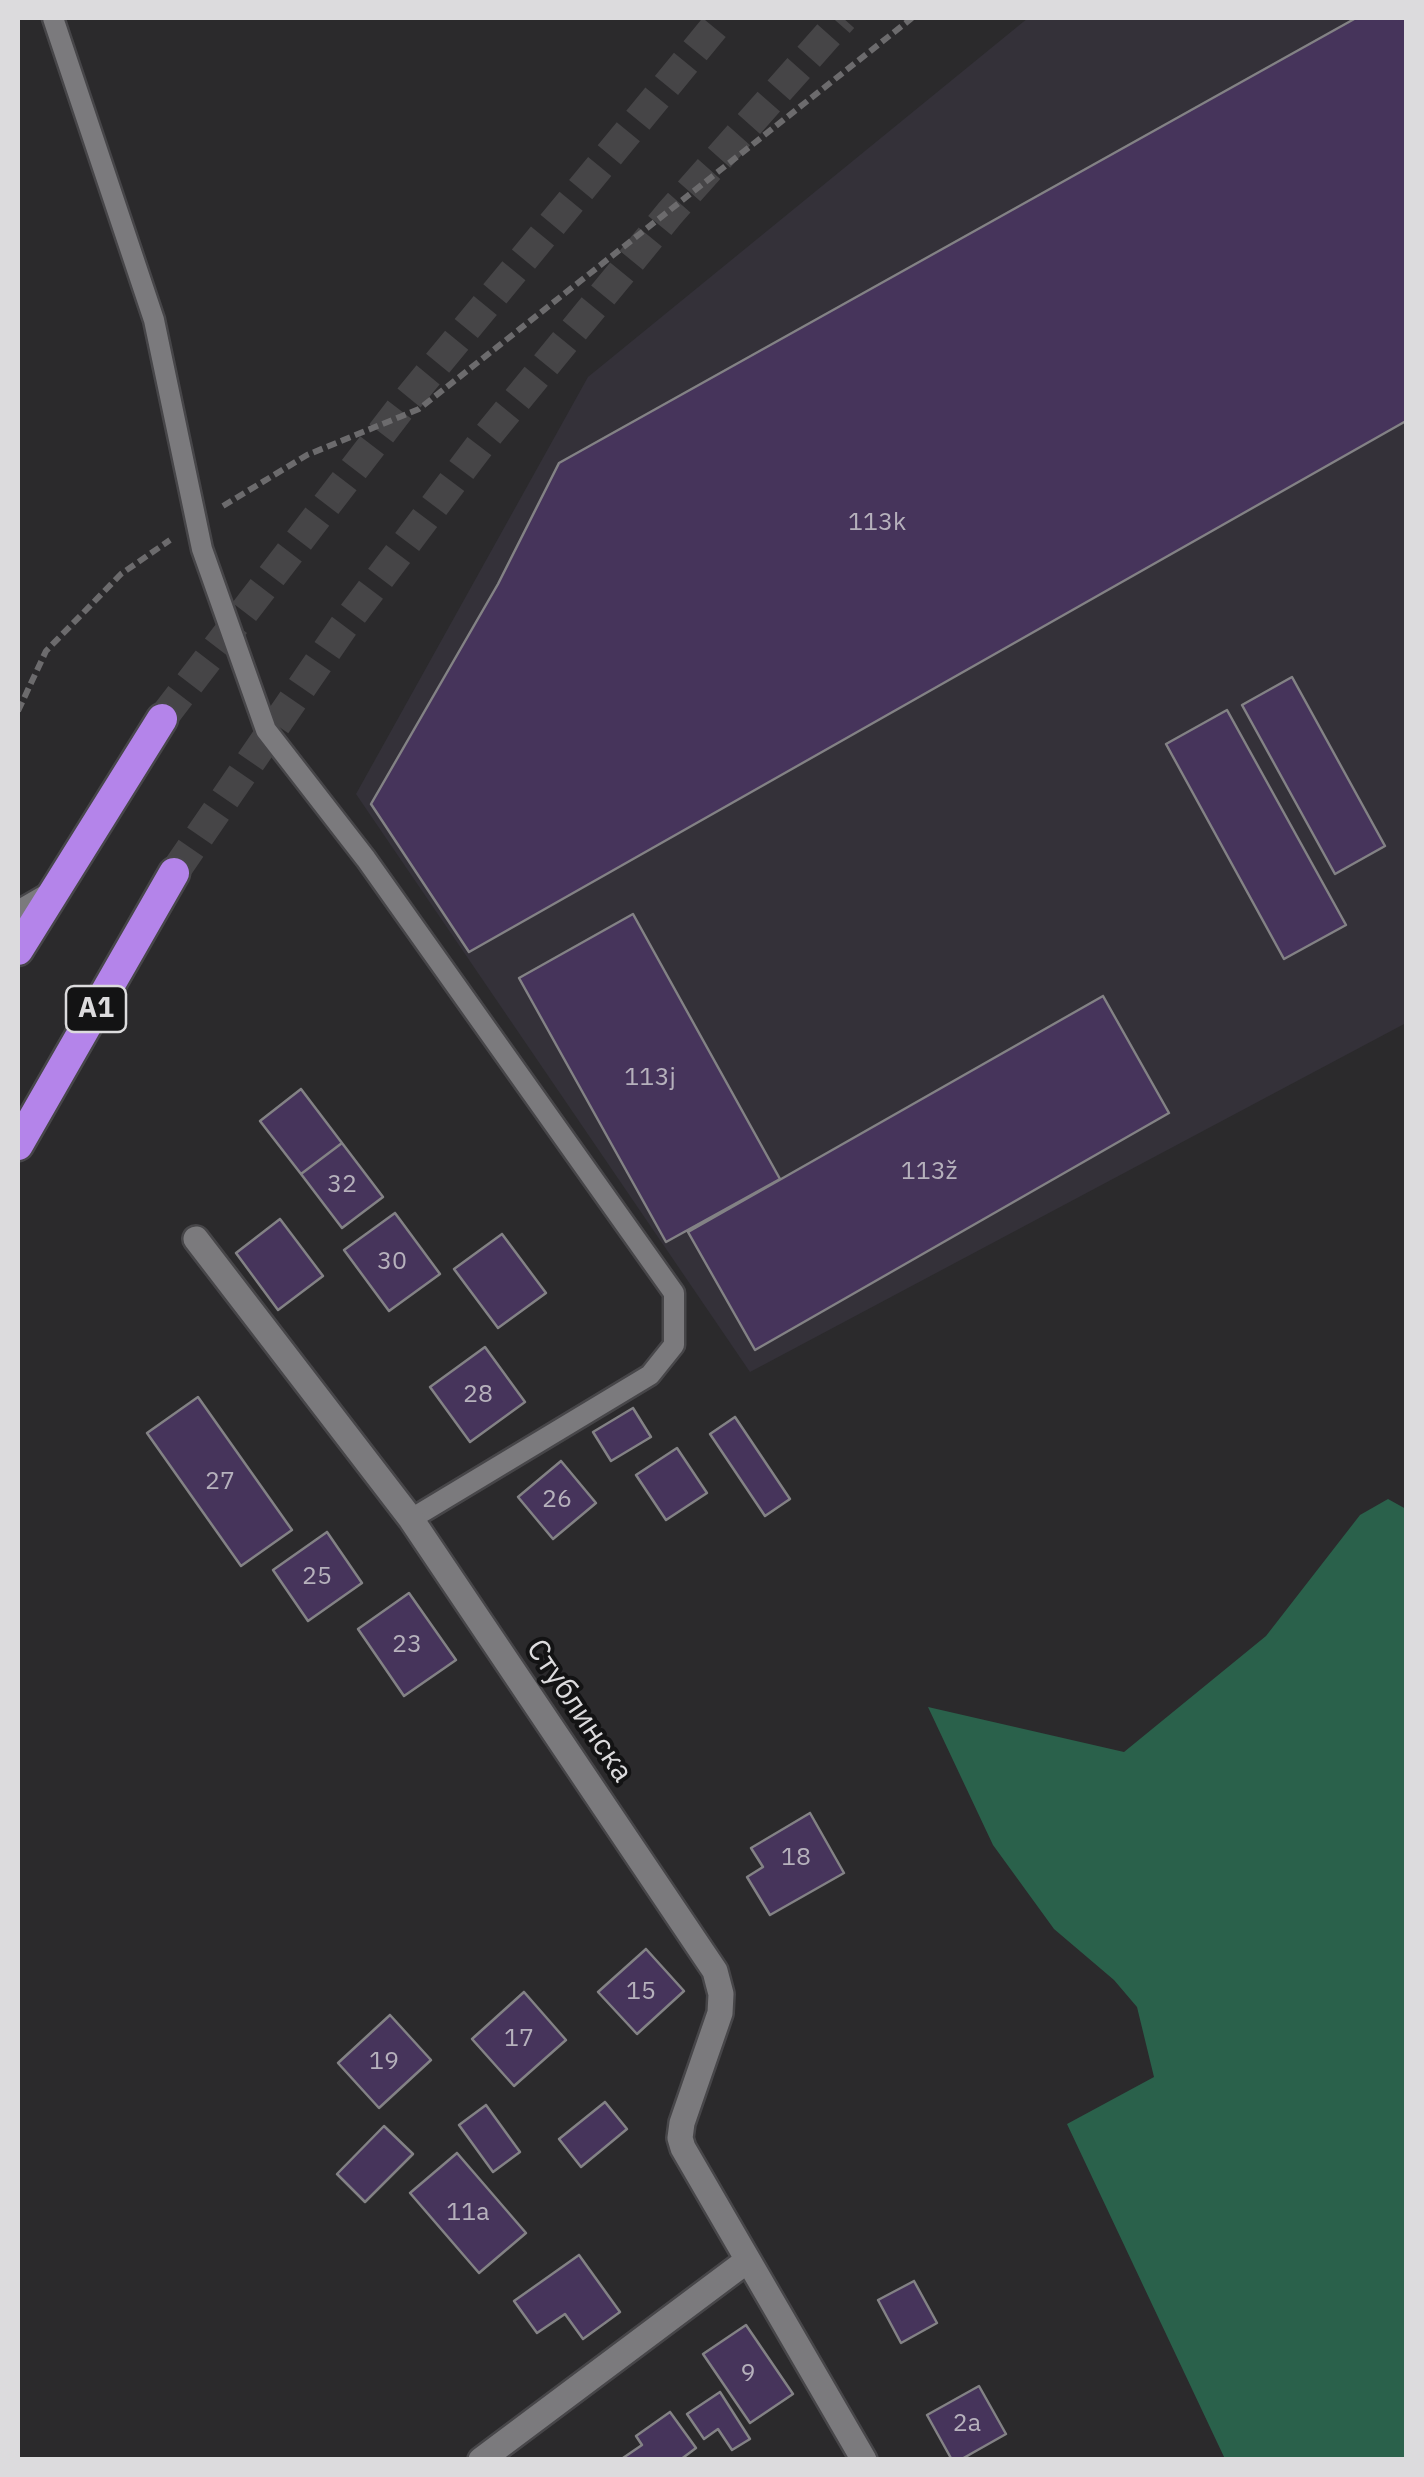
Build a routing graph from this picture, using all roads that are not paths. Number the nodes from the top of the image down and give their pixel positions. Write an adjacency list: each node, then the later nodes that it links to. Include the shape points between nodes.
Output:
1 (53, 18): 9 (lane, via 154,320 202,549 266,730 366,859 674,1293 674,1345 650,1375)
2 (162, 719): 4 (highway)
3 (174, 873): 7 (highway, A1)
4 (55, 890): 5 (lane); 6 (highway)
5 (18, 911)
6 (18, 950)
7 (18, 1145)
8 (196, 1239): 9 (street, Стублинска)
9 (411, 1519): 10 (street, Стублинска, via 716,1971 720,2013 680,2138)
10 (748, 2260): 11 (street); 12 (street, Стублинска)
11 (481, 2460)
12 (864, 2460)

